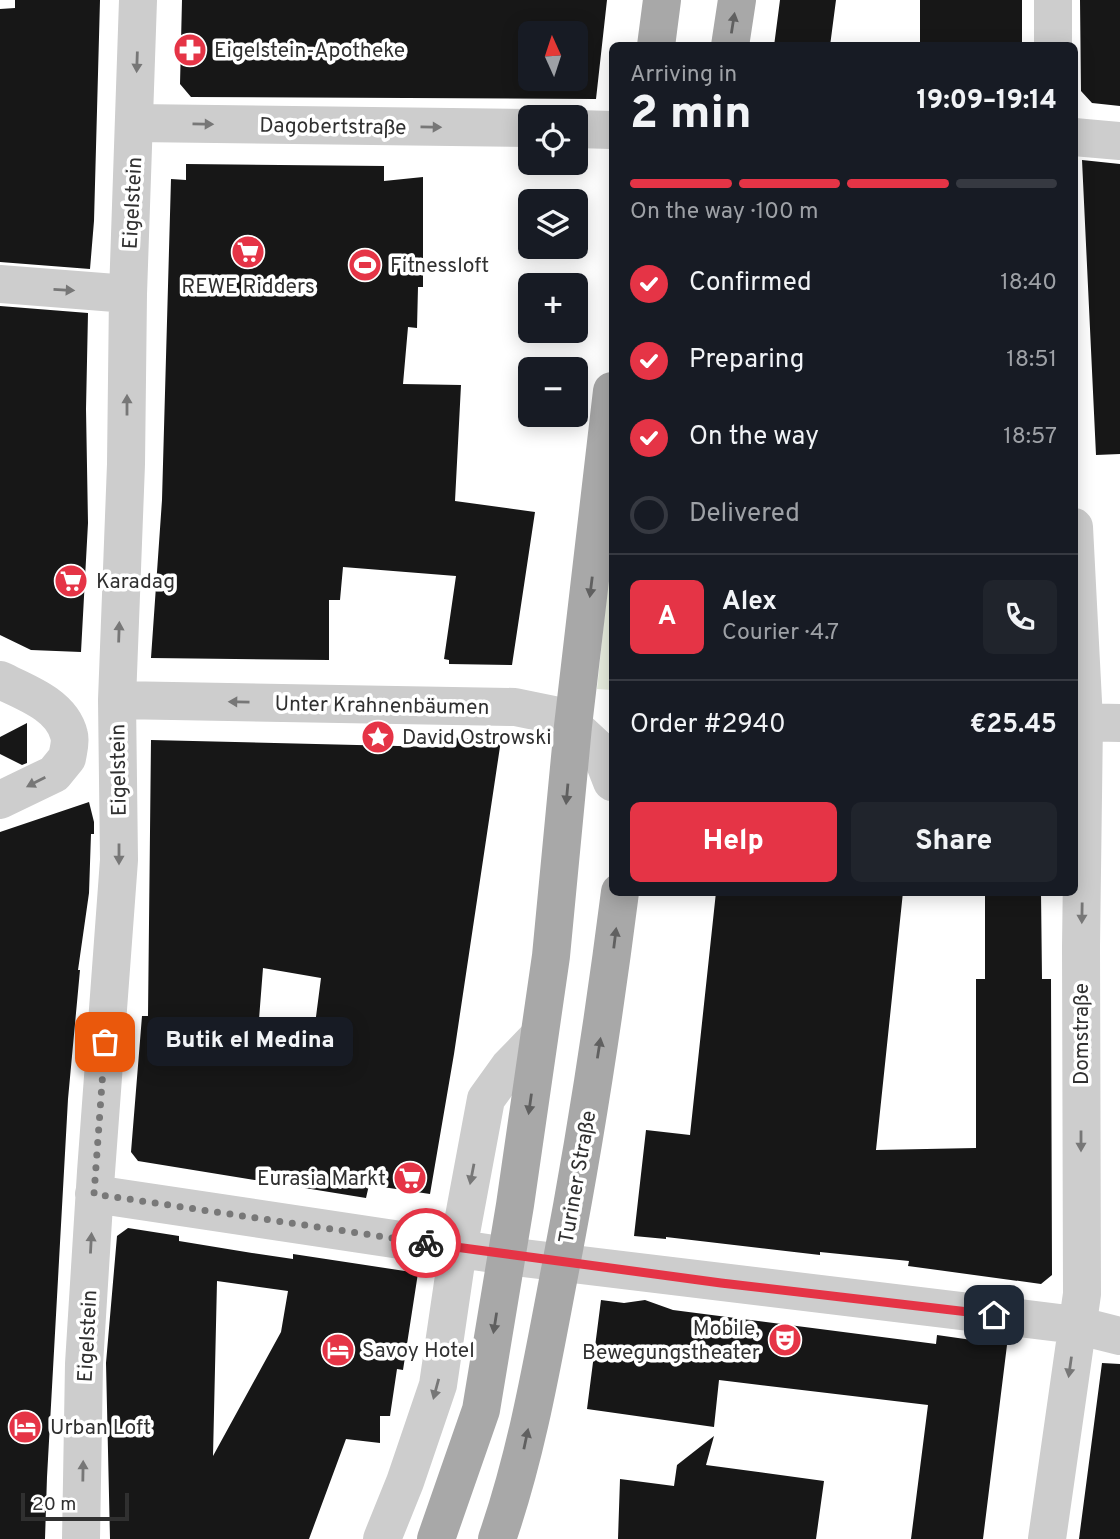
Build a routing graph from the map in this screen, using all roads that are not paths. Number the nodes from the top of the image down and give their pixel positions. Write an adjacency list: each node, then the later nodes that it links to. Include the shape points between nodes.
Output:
1 (138, 0): 8 (street, Eigelstein, one-way to 8)
2 (662, 0): 5 (main road)
3 (737, 0): 6 (main road, one-way to 3)
4 (1053, 0): 7 (street)
5 (657, 42)
6 (731, 42)
7 (1053, 42)
8 (135, 123): 9 (street, Dagobertstraße, one-way to 9); 15 (street, Eigelstein)
9 (518, 128)
10 (588, 129): 11 (street)
11 (609, 130)
12 (1078, 137): 13 (street)
13 (1120, 141)
14 (0, 284): 15 (street, one-way to 15)
15 (128, 294): 19 (street, Eigelstein, one-way to 15)
16 (609, 417): 21 (main road, one-way to 21)
17 (1078, 568): 20 (street, Domstraße)
18 (0, 680): 22 (street, via 40,699 58,715 69,736)
19 (117, 700): 21 (street, Unter Krahnenbäumen, one-way to 19, via 559,716 514,707); 23 (street, Eigelstein)
20 (1093, 722): 32 (street, Domstraße, one-way to 32, via 1081,947 1082,1294)
21 (573, 726): 24 (street, Unter Krahnenbäumen, via 600,751); 27 (main road, one-way to 27)
22 (67, 758): 23 (street); 25 (street, one-way to 25, via 54,774)
23 (118, 761): 28 (street, Eigelstein, one-way to 28, via 119,860)
24 (609, 774)
25 (0, 800)
26 (620, 896): 31 (main road, Turiner Straße, one-way to 26, via 577,1188)
27 (540, 1036): 29 (street, one-way to 29, via 486,1099); 30 (main road, one-way to 30)
28 (94, 1194): 29 (street); 34 (street, Eigelstein, one-way to 28)
29 (458, 1249): 30 (street); 35 (street, one-way to 35, via 438,1385)
30 (507, 1256): 31 (street); 36 (main road, one-way to 36, via 481,1410)
31 (561, 1263): 32 (street); 37 (main road, Turiner Straße, one-way to 31, via 516,1484)
32 (1076, 1325): 33 (street); 38 (street, Domstraße, one-way to 38)
33 (1120, 1336)
34 (82, 1539)
35 (382, 1539)
36 (436, 1539)
37 (497, 1539)
38 (1046, 1539)

